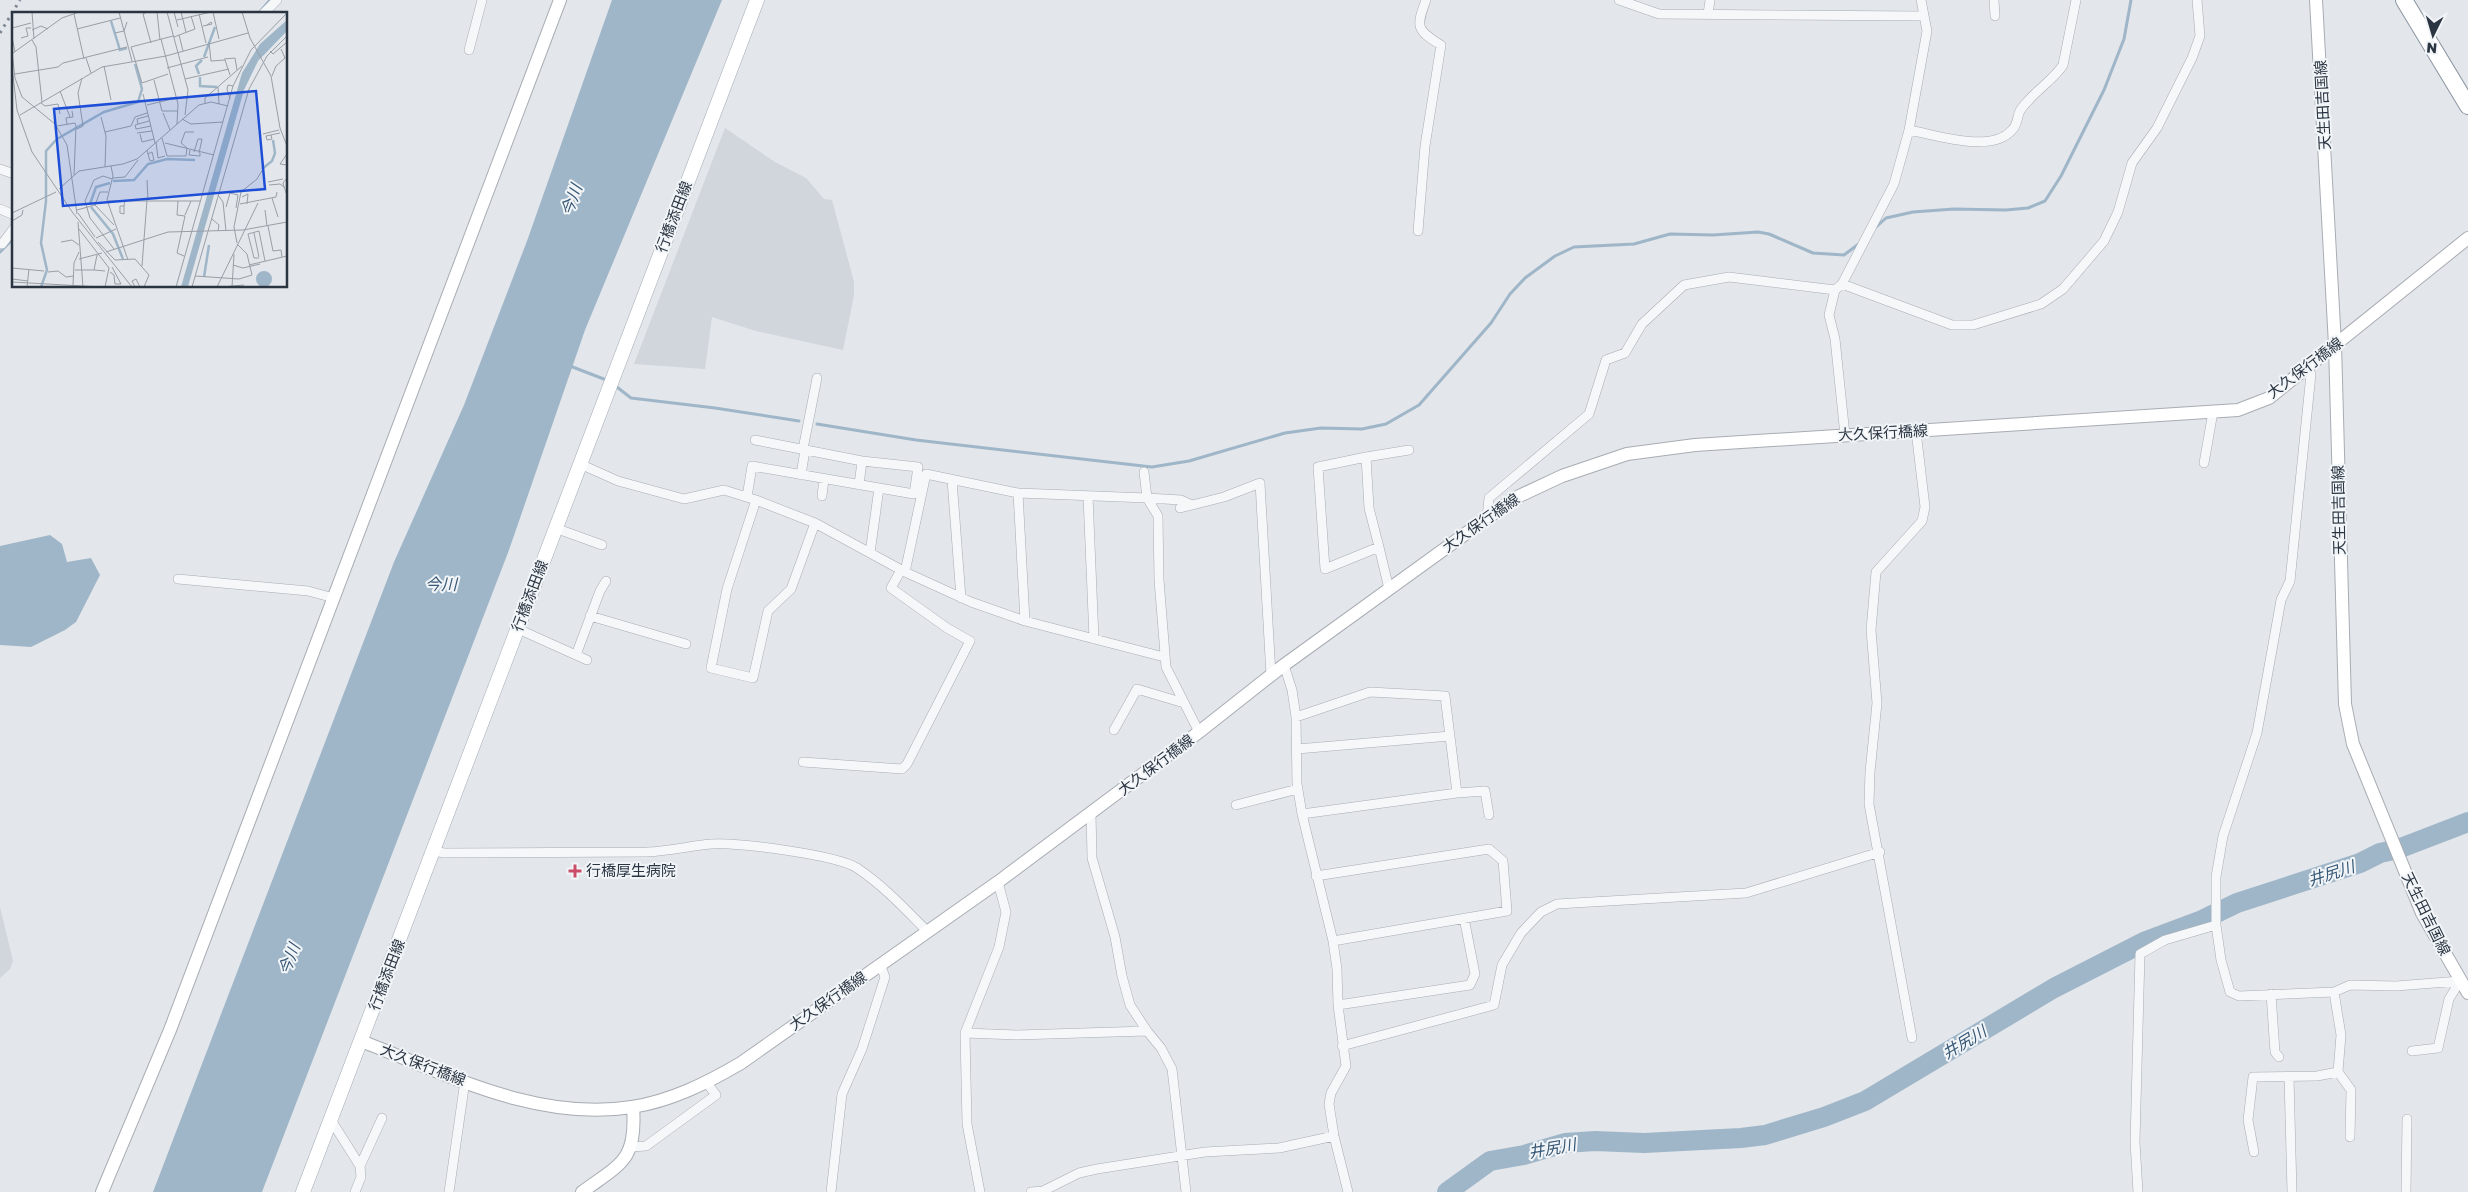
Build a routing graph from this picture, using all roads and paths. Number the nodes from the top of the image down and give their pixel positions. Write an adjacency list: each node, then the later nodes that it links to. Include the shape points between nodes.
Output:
1 (277, 0): 14 (street)
2 (482, 0): 18 (street)
3 (560, 0): 67 (main road)
4 (757, 0): 42 (main road, 行橋添田線)
5 (1426, 0): 26 (street, via 1418,20 1419,28 1441,45 1425,146)
6 (1619, 0): 15 (street, via 1659,14)
7 (1710, 0): 15 (street)
8 (1921, 0): 16 (street)
9 (1994, 0): 17 (street)
10 (2076, 0): 20 (street, via 2063,65 2025,104 2014,128 2004,138 1994,142 1972,142)
11 (2197, 0): 29 (street, via 2200,36 2192,58 2157,128 2132,163 2118,212 2104,241 2063,289 2041,304 1973,325 1952,325)
12 (2316, 0): 30 (main road, 天生田吉国線)
13 (2404, 0): 19 (highway)
14 (265, 12)
15 (1708, 14): 16 (street)
16 (1923, 16): 20 (street, via 1927,31)
17 (1995, 16)
18 (469, 50)
19 (2468, 106)
20 (1909, 130): 29 (street, via 1894,184)
21 (0, 168): 22 (street)
22 (12, 173)
23 (0, 209): 24 (street)
24 (12, 214)
25 (12, 231): 28 (street)
26 (1418, 231)
27 (2468, 238): 30 (main road, 大久保行橋線)
28 (2, 244)
29 (1839, 287): 35 (street, via 1829,315 1835,339); 57 (street, via 1729,277 1684,285 1642,324 1625,352 1606,360 1590,414 1489,498)
30 (2335, 345): 31 (main road, 大久保行橋線); 101 (main road, 天生田吉国線, via 2345,704 2353,744 2387,829 2422,913)
31 (2305, 367): 33 (main road, 大久保行橋線, via 2269,398 2238,410); 97 (street, via 2311,374 2290,581 2280,600 2257,733 2223,836 2216,877)
32 (817, 378): 37 (street)
33 (2213, 412): 34 (main road, 大久保行橋線); 41 (street)
34 (1916, 431): 35 (main road, 大久保行橋線); 93 (street, via 1925,507 1922,520 1876,572 1871,630 1877,703 1869,804)
35 (1845, 435): 57 (main road, 大久保行橋線, via 1695,444 1627,454 1562,476 1515,498)
36 (755, 440): 37 (street)
37 (804, 449): 40 (street); 44 (street)
38 (1408, 450): 39 (street)
39 (1366, 457): 61 (street, via 1369,508); 61 (street, via 1318,467 1325,569)
40 (862, 461): 47 (street); 48 (street, via 918,466 914,494)
41 (2204, 463)
42 (580, 464): 52 (street, via 618,481 684,499 724,490); 59 (main road, 行橋添田線)
43 (1144, 472): 53 (street)
44 (801, 474): 45 (street); 52 (street, via 752,466)
45 (824, 479): 47 (street); 50 (street)
46 (952, 480): 49 (street); 63 (street, via 926,474); 68 (street)
47 (859, 485): 48 (street)
48 (879, 488): 62 (street)
49 (1018, 493): 51 (street); 70 (street)
50 (822, 496)
51 (1088, 496): 53 (street); 72 (street)
52 (747, 497): 54 (street)
53 (1147, 498): 55 (street, via 1181,500); 75 (street, via 1158,516)
54 (756, 500): 58 (street); 58 (street, via 727,589 711,668 753,678 768,612 791,589)
55 (1192, 505): 56 (street); 78 (street, via 1260,483)
56 (1180, 508)
57 (1487, 518): 66 (main road, 大久保行橋線)
58 (815, 523): 62 (street)
59 (555, 528): 60 (street); 71 (main road, 行橋添田線)
60 (602, 545)
61 (1379, 547): 66 (street)
62 (870, 553): 63 (street)
63 (903, 571): 68 (street); 85 (street, via 890,588 970,641 907,764 902,769)
64 (178, 578): 67 (street, via 308,591)
65 (606, 582): 69 (street)
66 (1389, 589): 77 (main road, 大久保行橋線)
67 (334, 598): 127 (main road, via 170,1030)
68 (961, 598): 70 (street)
69 (590, 616): 73 (street); 74 (street)
70 (1025, 621): 72 (street)
71 (518, 629): 74 (street); 92 (main road, 行橋添田線)
72 (1094, 639): 75 (street)
73 (686, 644)
74 (576, 655): 76 (street)
75 (1164, 657): 79 (street)
76 (588, 660)
77 (1284, 665): 78 (main road, 大久保行橋線); 80 (street)
78 (1271, 675): 82 (main road, 大久保行橋線)
79 (1184, 703): 81 (street, via 1137,689); 82 (street)
80 (1296, 717): 83 (street, via 1370,692 1445,696); 84 (street)
81 (1114, 730)
82 (1199, 732): 89 (main road, 大久保行橋線)
83 (1450, 736): 84 (street); 87 (street)
84 (1297, 749): 86 (street)
85 (803, 762)
86 (1298, 790): 88 (street); 90 (street)
87 (1457, 793): 90 (street); 91 (street, via 1485,792)
88 (1236, 805)
89 (1091, 813): 95 (main road, 大久保行橋線); 106 (street, via 1092,858 1115,937 1122,976 1130,1005)
90 (1302, 814): 94 (street)
91 (1489, 815)
92 (434, 851): 98 (street, via 647,852 727,844 831,858 856,868); 109 (main road, 行橋添田線)
93 (1880, 852): 108 (street); 110 (street, via 1746,893 1557,904 1541,912 1521,933 1502,965 1494,1005)
94 (1316, 876): 96 (street, via 1489,849 1504,861 1507,911); 99 (street)
95 (998, 882): 98 (main road, 大久保行橋線); 107 (street, via 1006,912 999,947)
96 (1464, 918): 99 (street); 105 (street, via 1475,974 1470,985)
97 (2216, 923): 103 (street, via 2230,992 2239,996); 137 (street, via 2165,940 2140,954 2135,1142)
98 (928, 932): 100 (main road, 大久保行橋線)
99 (1333, 941): 105 (street)
100 (880, 964): 116 (main road, 大久保行橋線, via 741,1063); 132 (street, via 885,978 862,1049 842,1094)
101 (2460, 981): 102 (street, via 2396,986 2350,985); 104 (main road, 天生田吉国線); 111 (street, via 2449,999 2438,1048)
102 (2334, 992): 103 (street); 113 (street, via 2341,1035)
103 (2271, 994): 112 (street, via 2275,1052)
104 (2468, 994)
105 (1338, 1005): 110 (street)
106 (1147, 1031): 107 (street, via 1016,1035); 125 (street, via 1172,1069)
107 (965, 1033): 133 (street, via 967,1124)
108 (1912, 1038)
109 (361, 1041): 115 (main road, 大久保行橋線); 120 (main road, 行橋添田線)
110 (1342, 1046): 121 (street, via 1346,1066 1331,1093 1329,1104)
111 (2412, 1051)
112 (2279, 1058)
113 (2338, 1072): 114 (street); 122 (street, via 2351,1090)
114 (2290, 1077): 124 (street, via 2253,1077 2248,1120); 138 (street)
115 (465, 1082): 117 (main road, 大久保行橋線, via 517,1100 558,1108 600,1110); 130 (street)
116 (707, 1083): 117 (main road, 大久保行橋線); 123 (street, via 716,1095 646,1146)
117 (633, 1107): 123 (main road)
118 (382, 1118): 126 (street)
119 (2407, 1119): 139 (street)
120 (331, 1120): 126 (street); 128 (main road, 行橋添田線)
121 (1334, 1136): 125 (street, via 1279,1148); 136 (street)
122 (2350, 1137)
123 (632, 1147): 131 (main road, via 624,1161)
124 (2254, 1152)
125 (1181, 1156): 134 (street, via 1088,1171 1042,1191); 135 (street)
126 (360, 1166): 129 (street, via 361,1177)
127 (102, 1192)
128 (303, 1192)
129 (355, 1192)
130 (449, 1192)
131 (582, 1192)
132 (831, 1192)
133 (980, 1192)
134 (1031, 1192)
135 (1186, 1192)
136 (1348, 1192)
137 (2138, 1192)
138 (2292, 1192)
139 (2406, 1192)

